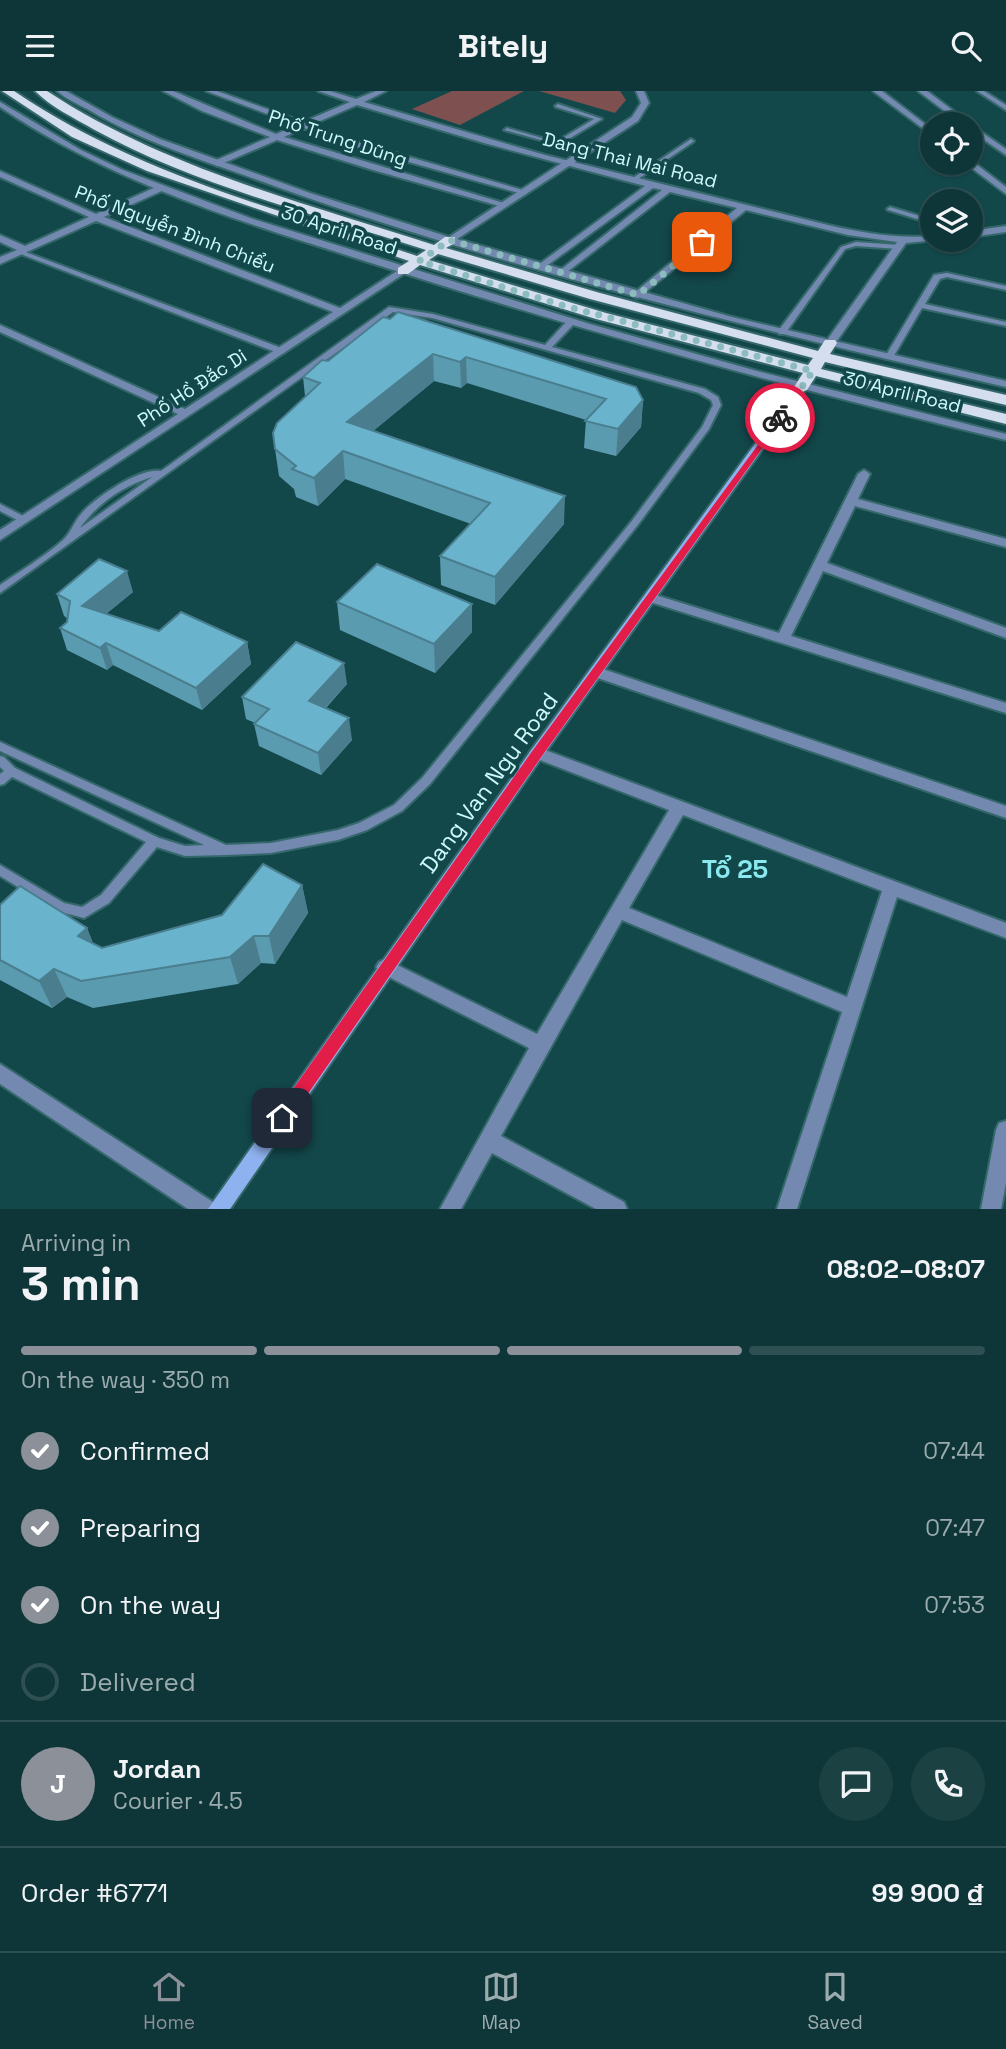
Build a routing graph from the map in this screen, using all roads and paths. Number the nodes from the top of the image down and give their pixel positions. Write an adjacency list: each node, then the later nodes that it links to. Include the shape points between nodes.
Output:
1 (7, 91): 31 (highway, 30 April Road, via 82,138)
2 (40, 91): 28 (highway, 30 April Road, via 94,126)
3 (61, 91): 26 (street, 30 April Road, via 131,130)
4 (167, 91): 20 (street, Phố Trung Dũng)
5 (210, 91): 18 (street, Phố Trung Dũng)
6 (322, 91): 12 (street, Dang Thai Mai Road)
7 (382, 91): 12 (street)
8 (640, 91): 24 (street, via 645,103 641,114)
9 (877, 91): 17 (street)
10 (922, 91): 16 (street)
11 (980, 91): 15 (lane)
12 (356, 102): 18 (street); 27 (street, Dang Thai Mai Road)
13 (0, 104): 34 (street, 30 April Road, via 55,140)
14 (558, 106): 23 (lane, via 599,120)
15 (1006, 108)
16 (951, 112)
17 (920, 124)
18 (302, 126): 20 (street); 36 (street, Phố Trung Dũng)
19 (507, 130): 23 (lane)
20 (279, 136): 26 (street); 38 (street, Phố Trung Dũng)
21 (983, 136): 25 (street)
22 (691, 141): 32 (lane)
23 (556, 144): 24 (lane)
24 (586, 152): 27 (street)
25 (1006, 153)
26 (217, 163): 28 (highway); 46 (street, 30 April Road)
27 (568, 163): 32 (street, Dang Thai Mai Road); 36 (street)
28 (200, 171): 31 (highway); 49 (highway, 30 April Road)
29 (0, 174): 41 (street, Phố Nguyễn Đình Chiểu)
30 (983, 174): 37 (street)
31 (182, 179): 34 (highway); 53 (highway, 30 April Road)
32 (634, 180): 33 (street, Dang Thai Mai Road)
33 (651, 185): 35 (street, Dang Thai Mai Road); 54 (street)
34 (160, 188): 41 (street); 55 (street, 30 April Road)
35 (669, 189): 39 (street, Dang Thai Mai Road); 56 (street)
36 (522, 191): 38 (street)
37 (1006, 191)
38 (503, 204): 46 (street)
39 (744, 207): 48 (street, Dang Thai Mai Road); 58 (street)
40 (890, 209): 42 (lane)
41 (95, 217): 51 (street); 60 (street, Phố Nguyễn Đình Chiểu)
42 (920, 218)
43 (1006, 229): 44 (street)
44 (983, 232)
45 (0, 238): 51 (street)
46 (450, 240): 49 (highway); 54 (street, 30 April Road)
47 (920, 241): 48 (street, Dang Thai Mai Road)
48 (901, 244): 64 (lane, via 843,248); 65 (street)
49 (435, 250): 53 (highway); 68 (highway, 30 April Road, via 674,320)
50 (0, 252): 51 (street)
51 (19, 253): 52 (street); 67 (lane)
52 (0, 261)
53 (419, 261): 55 (highway); 70 (highway, 30 April Road, via 564,306)
54 (541, 267): 56 (street, 30 April Road)
55 (403, 271): 60 (street, Phố Hồ Đắc Di); 61 (street, 30 April Road)
56 (562, 273): 58 (street, 30 April Road)
57 (1006, 288): 59 (lane, via 940,275)
58 (638, 295): 64 (street, 30 April Road)
59 (921, 305): 62 (lane); 69 (lane)
60 (340, 311): 67 (street, Phố Hồ Đắc Di)
61 (570, 323): 66 (lane); 72 (street, 30 April Road)
62 (1006, 324)
63 (0, 328): 74 (street)
64 (782, 332): 65 (street, 30 April Road)
65 (830, 343): 68 (highway); 69 (street, 30 April Road)
66 (547, 348): 84 (lane, via 392,309 166,469 135,478 90,508 68,540); 98 (lane, via 702,391 715,399 717,411 413,796 380,819 338,835)
67 (281, 351): 74 (street, Phố Hồ Đắc Di)
68 (821, 357): 70 (highway); 73 (highway, 30 April Road)
69 (889, 358): 71 (street, 30 April Road)
70 (813, 371): 72 (highway); 75 (highway, 30 April Road)
71 (1006, 384)
72 (802, 387): 76 (street, 30 April Road); 85 (main road, Dang Van Ngu Road)
73 (1006, 400)
74 (185, 413): 80 (street, Phố Hồ Đắc Di)
75 (1006, 419)
76 (1006, 437)
77 (864, 474): 78 (street)
78 (851, 501): 82 (street); 83 (street)
79 (0, 507): 80 (lane)
80 (24, 520): 81 (street, Phố Hồ Đắc Di)
81 (0, 536)
82 (1006, 543)
83 (818, 565): 86 (street); 87 (street)
84 (0, 590)
85 (652, 598): 87 (street); 88 (main road, Dang Van Ngu Road)
86 (1006, 633)
87 (783, 639): 89 (street)
88 (597, 672): 91 (main road, Dang Van Ngu Road); 96 (street)
89 (1006, 708)
90 (0, 746): 98 (lane)
91 (537, 753): 95 (street); 103 (main road, Dang Van Ngu Road)
92 (0, 760): 93 (lane)
93 (11, 771): 94 (lane); 97 (lane)
94 (0, 781)
95 (679, 807): 100 (street); 101 (street)
96 (1006, 812)
97 (155, 841): 98 (lane, via 185,851); 99 (lane, via 105,899 84,913 61,907)
98 (230, 852)
99 (0, 870)
100 (891, 888): 102 (street); 104 (street)
101 (619, 911): 104 (street); 105 (street)
102 (1006, 931)
103 (385, 967): 105 (street); 110 (main road, Dang Van Ngu Road)
104 (851, 1007): 113 (street)
105 (541, 1045): 108 (street)
106 (0, 1073): 109 (street)
107 (1006, 1131): 114 (street)
108 (488, 1140): 111 (street); 112 (street)
109 (205, 1209)
110 (218, 1209)
111 (450, 1209)
112 (617, 1209)
113 (787, 1209)
114 (991, 1209)

